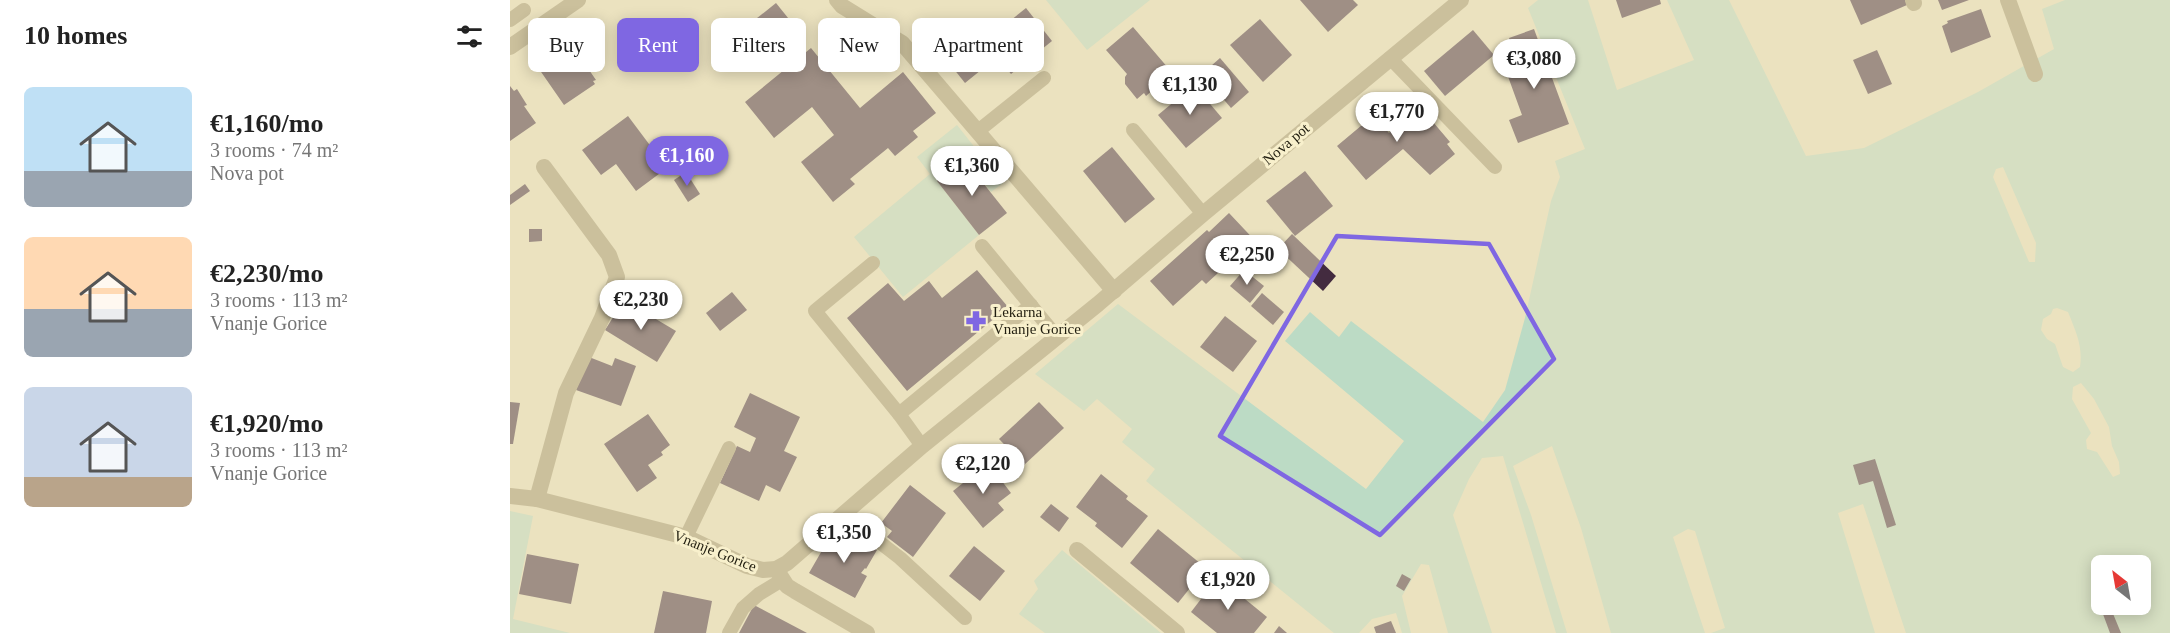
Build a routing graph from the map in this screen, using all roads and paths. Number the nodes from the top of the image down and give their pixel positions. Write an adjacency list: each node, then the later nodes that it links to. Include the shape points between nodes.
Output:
1 (578, 0): 7 (street)
2 (837, 0): 12 (street, via 902,43)
3 (2008, 0): 9 (street)
4 (1451, 3): 8 (street, Nova pot)
5 (524, 10): 6 (lane)
6 (510, 20)
7 (510, 47)
8 (1390, 58): 14 (lane); 15 (street, Nova pot)
9 (2036, 74)
10 (1044, 78): 12 (lane)
11 (1133, 130): 15 (lane)
12 (978, 131): 18 (street)
13 (544, 167): 25 (street, via 609,255 617,277 566,393)
14 (1495, 167)
15 (1203, 214): 18 (street, Nova pot)
16 (982, 246): 19 (lane)
17 (873, 263): 21 (lane, via 815,311)
18 (1114, 291): 20 (street, Nova pot)
19 (1031, 305): 20 (lane); 21 (lane)
20 (1057, 337): 22 (street, Nova pot)
21 (899, 414): 22 (lane)
22 (922, 446): 26 (street, Nova pot)
23 (729, 448): 27 (lane)
24 (510, 496): 25 (street, Vnanje Gorice)
25 (537, 499): 27 (street, Vnanje Gorice)
26 (843, 514): 29 (street, Nova pot); 30 (lane, via 900,558)
27 (686, 537): 29 (street, Vnanje Gorice, via 747,566)
28 (1077, 550): 33 (street)
29 (779, 574): 31 (lane, via 743,608); 32 (street, via 787,586)
30 (965, 618)
31 (729, 633)
32 (867, 633)
33 (1177, 633)

